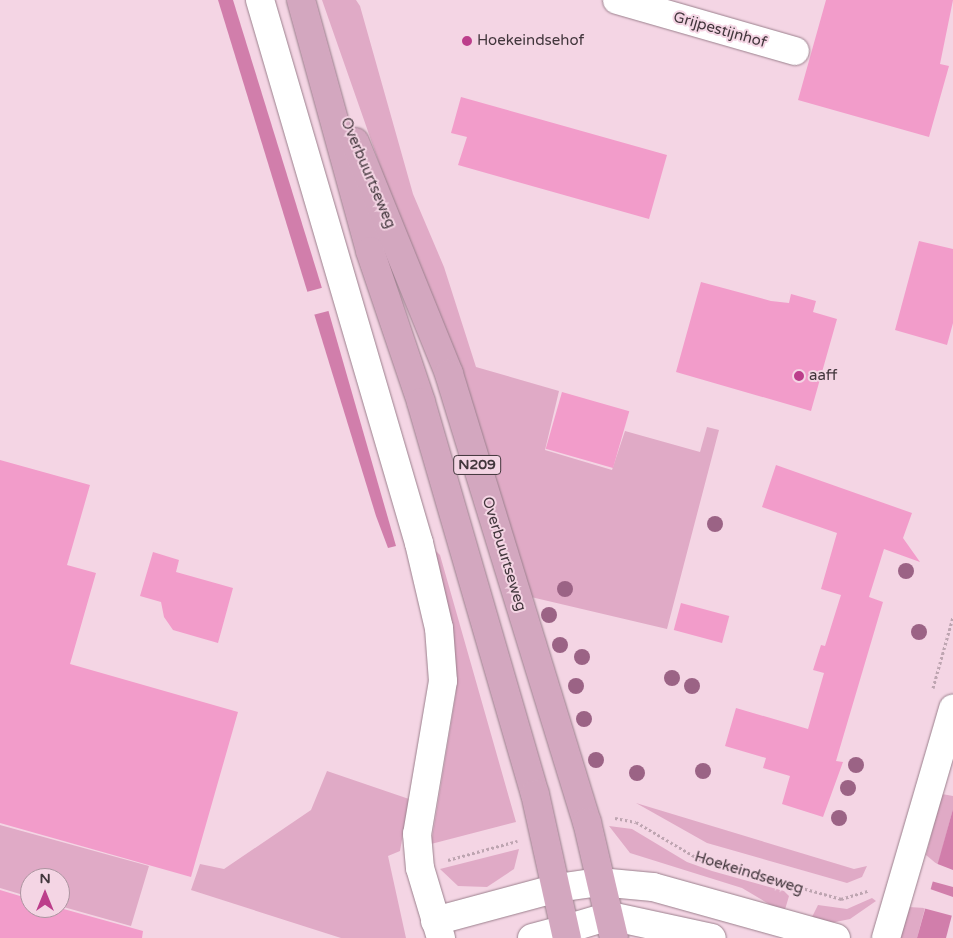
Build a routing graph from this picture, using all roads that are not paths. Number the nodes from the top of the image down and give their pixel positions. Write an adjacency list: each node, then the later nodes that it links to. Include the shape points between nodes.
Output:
1 (260, 0): 10 (street, via 416,534 439,628 443,681 419,815 420,868)
2 (301, 0): 5 (main road, Overbuurtseweg / N209)
3 (617, 0): 4 (street, Grijpestijnhof)
4 (795, 51)
5 (319, 60): 7 (main road, Overbuurtseweg / N209, via 449,374 587,822); 8 (main road, Overbuurtseweg / N209, via 370,251 421,402 544,833)
6 (953, 709): 15 (street)
7 (599, 882): 8 (street); 9 (main road, Overbuurtseweg / N209); 14 (street, via 654,887)
8 (556, 888): 10 (street); 11 (main road, Overbuurtseweg / N209)
9 (612, 927): 11 (street); 13 (street)
10 (438, 929)
11 (567, 933): 12 (street)
12 (532, 938)
13 (712, 938)
14 (836, 938)
15 (886, 938)

